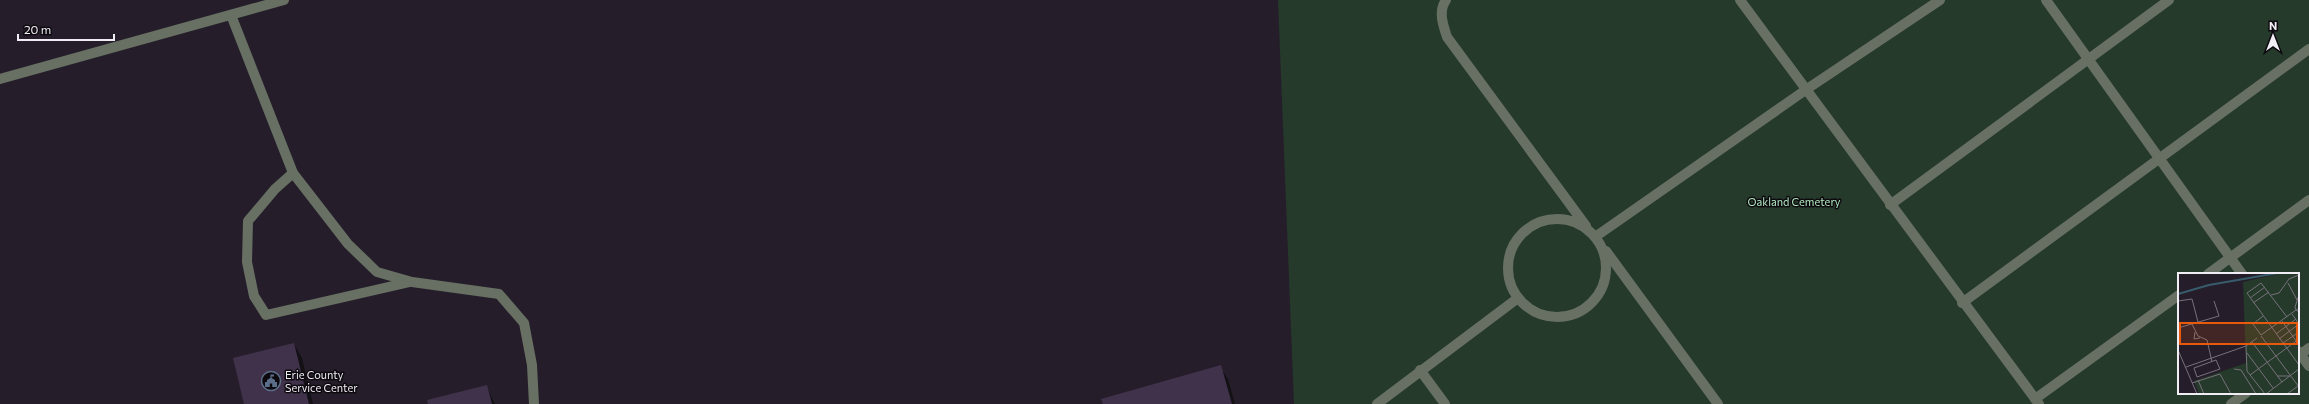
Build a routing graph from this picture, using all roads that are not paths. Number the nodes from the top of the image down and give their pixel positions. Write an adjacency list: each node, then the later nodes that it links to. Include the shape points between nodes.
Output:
1 (284, 0): 7 (lane)
2 (1446, 0): 16 (lane, via 1442,19 1447,37)
3 (1740, 0): 11 (lane)
4 (1940, 0): 11 (lane)
5 (2046, 0): 9 (lane)
6 (2169, 0): 9 (lane)
7 (231, 15): 10 (lane); 13 (lane)
8 (2309, 49): 12 (lane)
9 (2089, 59): 12 (lane); 15 (lane)
10 (0, 79)
11 (1807, 89): 15 (lane); 16 (lane)
12 (2160, 159): 17 (lane); 23 (lane)
13 (293, 173): 20 (lane, via 348,244 377,272); 20 (lane, via 275,189 248,221 247,262 254,296 266,315)
14 (2309, 200): 17 (lane)
15 (1890, 205): 23 (lane)
16 (1595, 237): 22 (lane, via 1575,222 1558,218 1542,220 1526,228 1509,254 1507,270 1510,285); 22 (lane, via 1606,260 1606,277 1600,293 1589,306 1575,314 1560,317 1544,316 1530,309); 33 (lane)
17 (2230, 258): 18 (lane); 19 (lane)
18 (2209, 273)
19 (2241, 273)
20 (412, 282): 30 (lane, via 499,294 524,324 532,365)
21 (2178, 296): 29 (lane)
22 (1518, 298): 27 (lane)
23 (1962, 303): 29 (lane)
24 (2309, 348): 25 (lane)
25 (2299, 354): 26 (lane)
26 (2309, 366)
27 (1420, 370): 31 (lane); 32 (lane)
28 (2245, 394): 34 (lane)
29 (2037, 402)
30 (534, 404)
31 (1377, 404)
32 (1445, 404)
33 (1718, 404)
34 (2231, 404)

